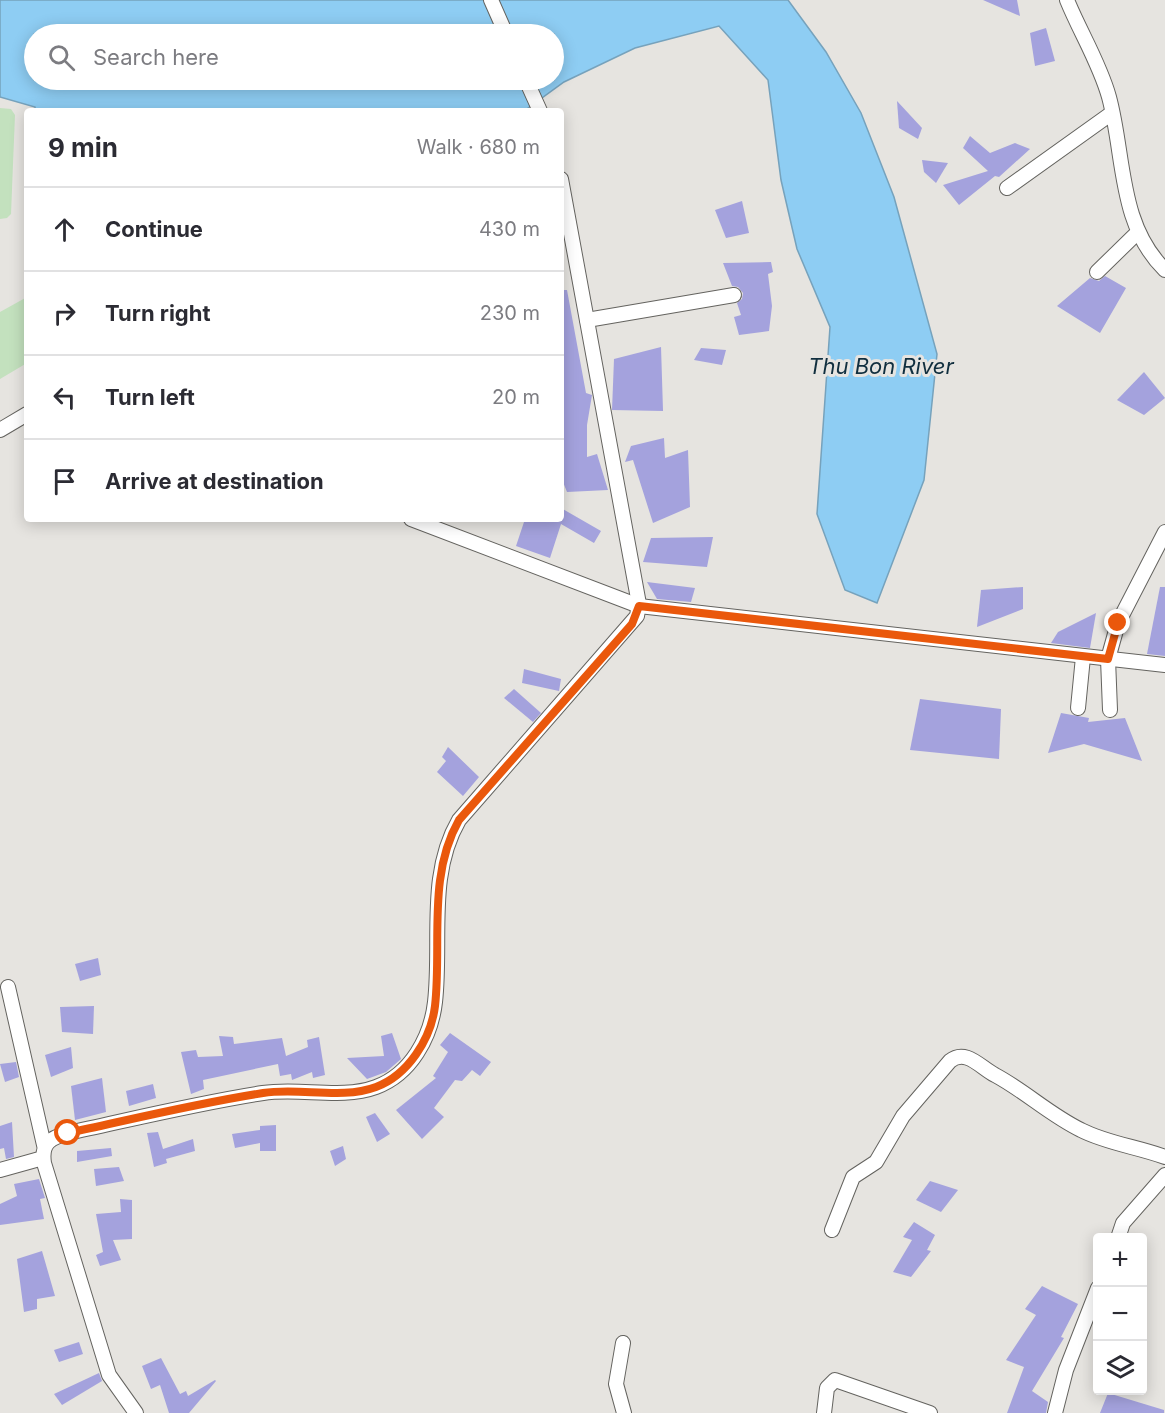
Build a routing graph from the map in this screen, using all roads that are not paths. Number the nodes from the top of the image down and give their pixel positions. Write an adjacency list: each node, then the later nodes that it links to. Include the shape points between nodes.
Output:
1 (491, 0): 3 (street)
2 (1066, 0): 6 (street, via 1109,97)
3 (502, 24)
4 (531, 90): 5 (street)
5 (539, 108)
6 (1112, 113): 7 (street); 9 (street, via 1131,216)
7 (1007, 188)
8 (564, 195): 13 (street)
9 (1138, 232): 10 (street); 11 (street)
10 (1165, 270)
11 (1097, 272)
12 (734, 295): 13 (street)
13 (587, 320): 18 (street)
14 (24, 416): 15 (street)
15 (0, 430)
16 (419, 522): 18 (street)
17 (1165, 532): 20 (street, via 1118,623)
18 (639, 606): 19 (street); 25 (street, via 632,624 459,820 448,839 438,904 434,1012 417,1054 403,1069 376,1087 354,1092 265,1093 68,1133 48,1140)
19 (1083, 657): 20 (street); 22 (street)
20 (1108, 659): 21 (street); 23 (street)
21 (1165, 665)
22 (1078, 708)
23 (1110, 710)
24 (8, 987): 25 (street)
25 (44, 1152): 27 (street); 33 (street, via 109,1375)
26 (1165, 1157): 29 (street, via 1082,1131 1021,1088 969,1058 957,1056 903,1116 872,1167 853,1177)
27 (0, 1170)
28 (1165, 1175): 30 (street, via 1123,1223)
29 (832, 1230)
30 (1120, 1233)
31 (1093, 1300): 37 (street, via 1065,1370)
32 (623, 1343): 34 (street, via 616,1384)
33 (135, 1413)
34 (624, 1413)
35 (824, 1413): 36 (street, via 827,1388 835,1380)
36 (930, 1413)
37 (1055, 1413)

